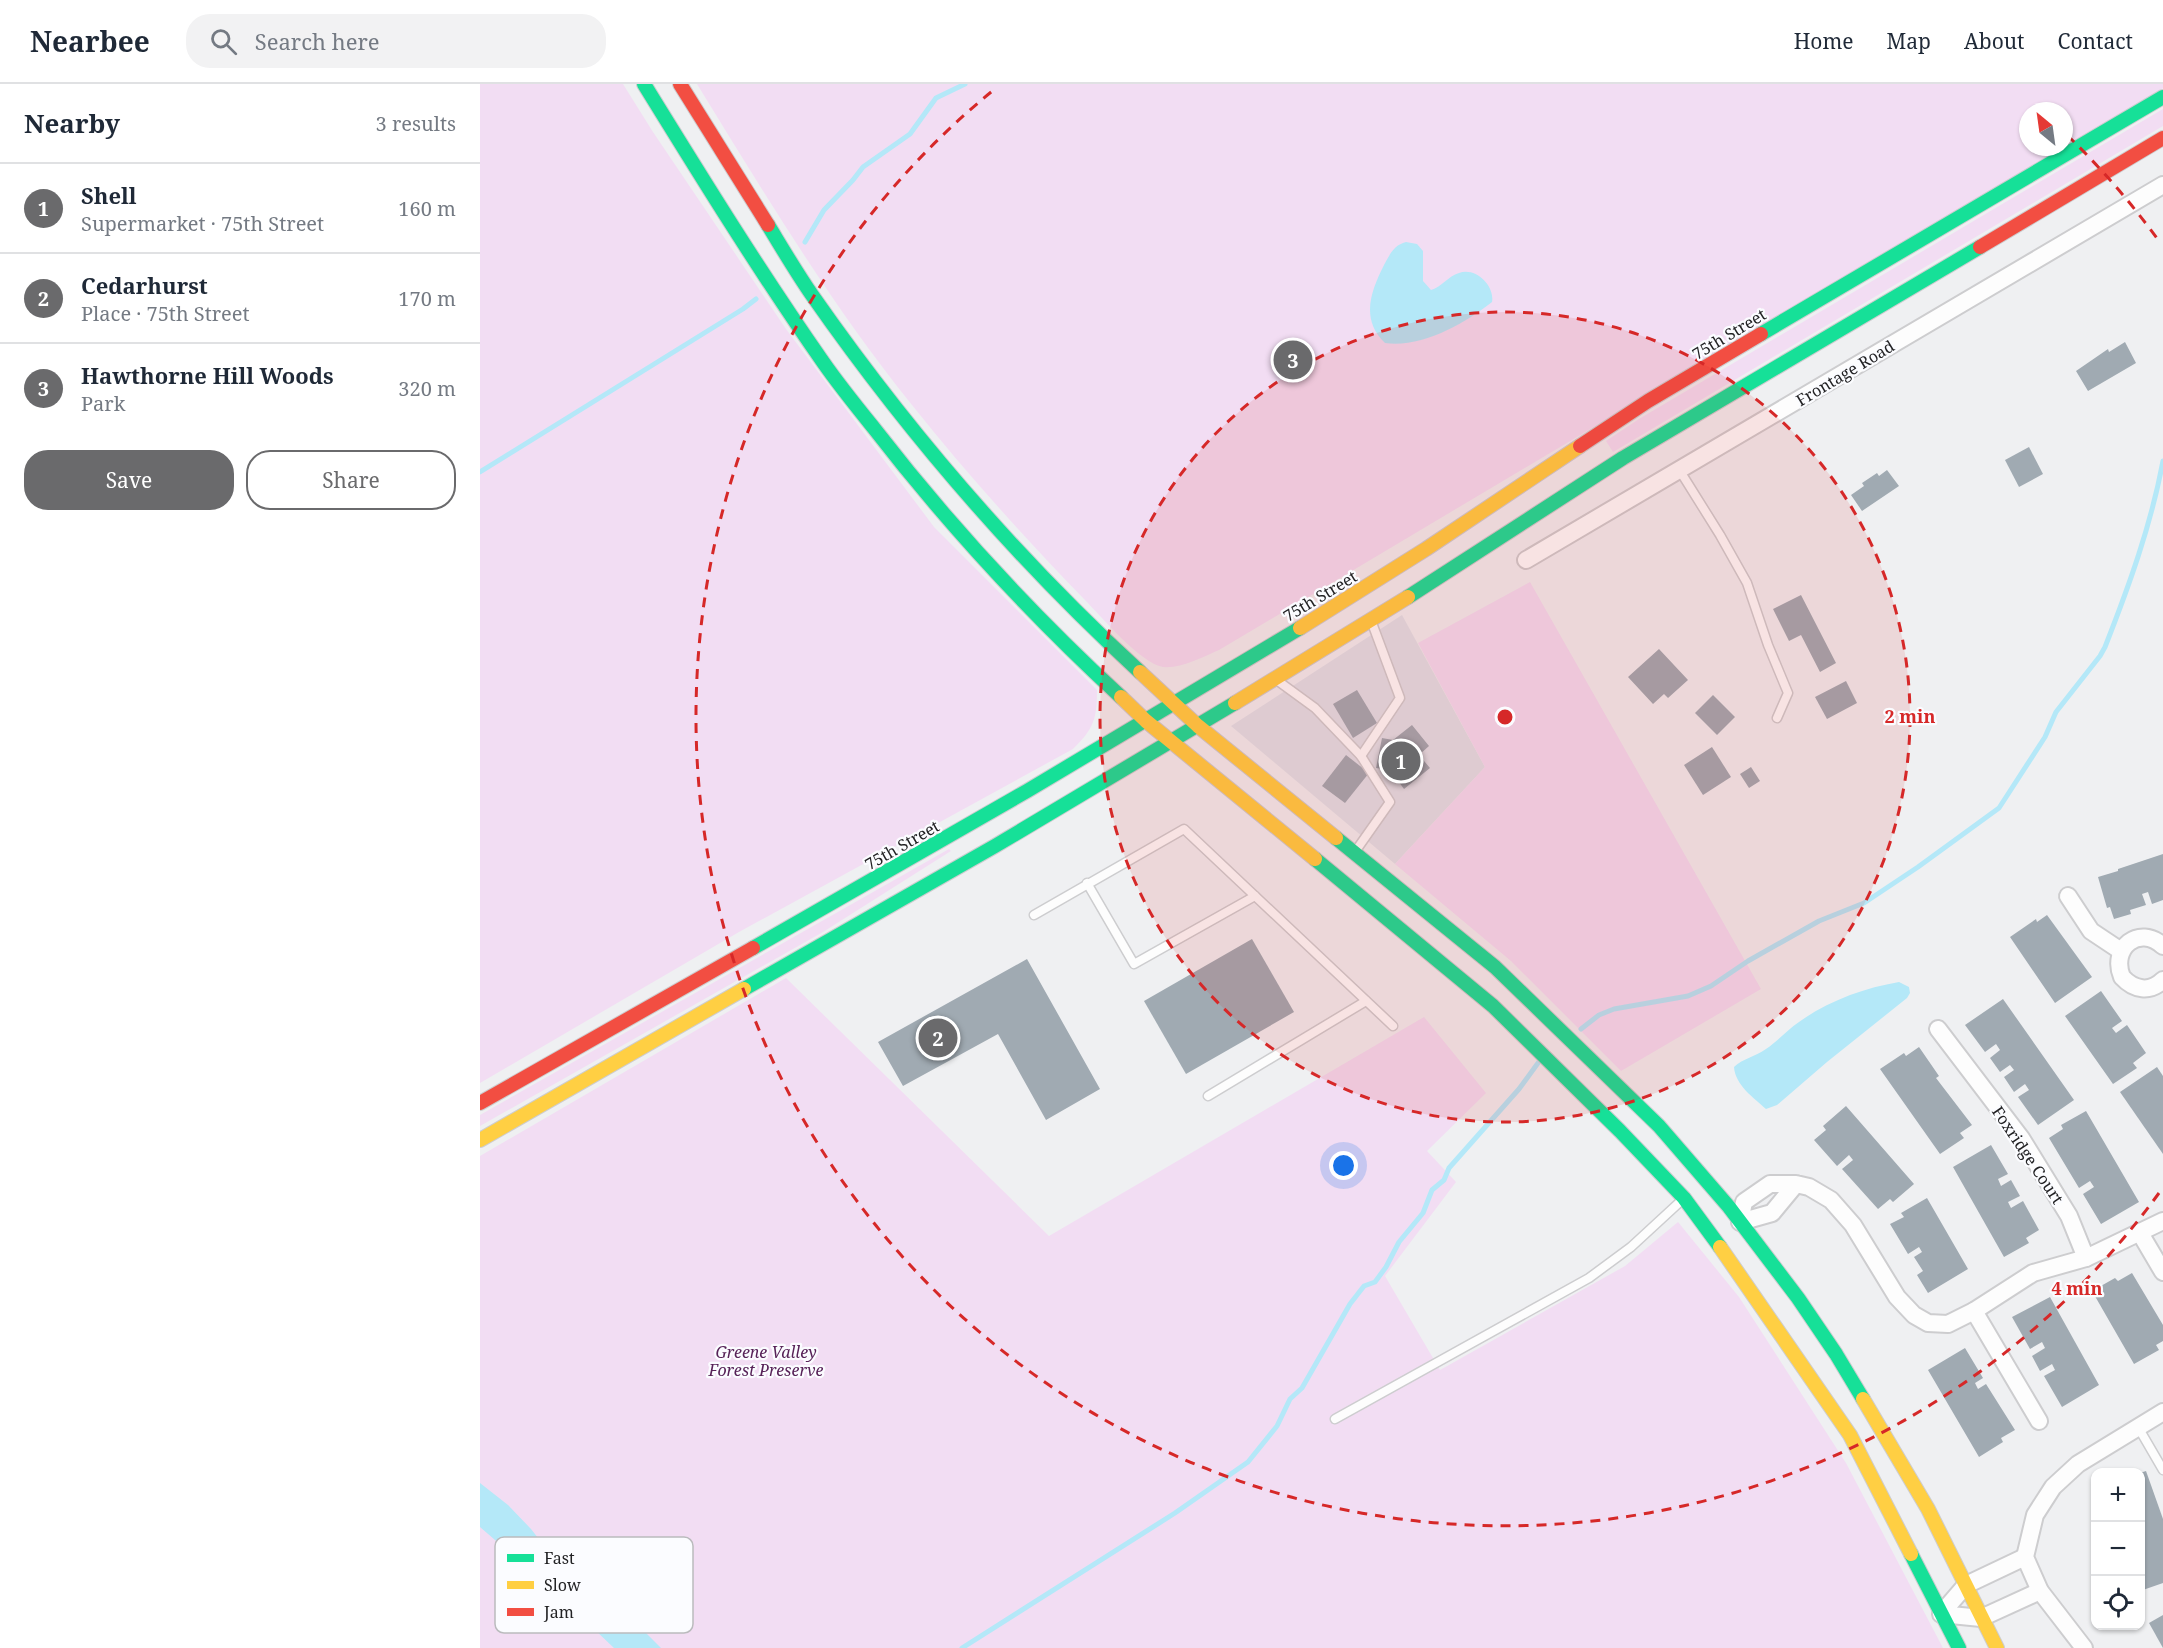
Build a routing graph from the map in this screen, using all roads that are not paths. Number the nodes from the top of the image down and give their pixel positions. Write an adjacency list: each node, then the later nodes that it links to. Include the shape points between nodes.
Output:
1 (644, 84): 12 (main road, via 778,299 869,423 1006,585)
2 (680, 84): 10 (main road, via 812,294 908,423 991,522 1054,589)
3 (2163, 97): 10 (main road, 75th Street, via 1648,401 1401,565)
4 (2163, 138): 8 (main road, via 1623,458)
5 (2163, 185): 6 (street, Frontage Road)
6 (1680, 471): 7 (street, Frontage Road); 11 (lane, via 1747,583 1788,693)
7 (1526, 561)
8 (1371, 621): 9 (main road); 15 (lane, via 1400,698)
9 (1275, 679): 13 (main road); 15 (lane, via 1315,708)
10 (1173, 704): 12 (main road, 75th Street); 13 (main road)
11 (1777, 718)
12 (1146, 721): 14 (main road); 28 (main road, 75th Street, via 976,822)
13 (1198, 726): 14 (main road); 16 (main road)
14 (1170, 742): 29 (main road); 31 (main road, via 1493,1006)
15 (1361, 756): 16 (lane, via 1390,802)
16 (1354, 853): 33 (main road, via 1495,967 1659,1126)
17 (1087, 883): 18 (lane, via 1184,829); 18 (lane, via 1134,964); 20 (lane)
18 (1255, 896): 24 (lane)
19 (2068, 896): 22 (street, via 2091,931)
20 (1034, 915)
21 (2160, 940): 22 (street, via 2132,940)
22 (2121, 951): 23 (street, via 2118,969 2128,984 2144,989)
23 (2162, 984)
24 (1366, 1001): 25 (lane); 27 (lane)
25 (1393, 1026)
26 (1938, 1029): 35 (street, Foxridge Court, via 2021,1138 2069,1216)
27 (1208, 1096)
28 (480, 1103)
29 (480, 1140)
30 (1796, 1184): 33 (street, via 1772,1213); 33 (street, via 1770,1184 1744,1202); 37 (street, via 1831,1200 1853,1226 1897,1297 1914,1315 1928,1323 1948,1324)
31 (1684, 1198): 39 (lane, via 1631,1247 1588,1278); 46 (main road, via 1720,1238 1850,1435)
32 (2163, 1221): 34 (street)
33 (1736, 1225): 44 (main road, via 1798,1298 1836,1354 1928,1509)
34 (2140, 1233): 35 (street); 36 (street)
35 (2086, 1258): 37 (street, via 2033,1272)
36 (2163, 1272)
37 (1974, 1311): 40 (street)
38 (2163, 1412): 41 (street)
39 (1335, 1419)
40 (2039, 1421)
41 (2138, 1426): 42 (lane); 43 (street, via 2078,1464 2053,1487 2035,1515)
42 (2163, 1470)
43 (2025, 1557): 44 (street); 45 (street)
44 (1966, 1585): 46 (street); 47 (main road)
45 (2040, 1591): 47 (street); 50 (street)
46 (1941, 1614): 47 (street); 48 (main road)
47 (1981, 1618): 49 (main road)
48 (1959, 1648)
49 (1996, 1648)
50 (2084, 1648)

